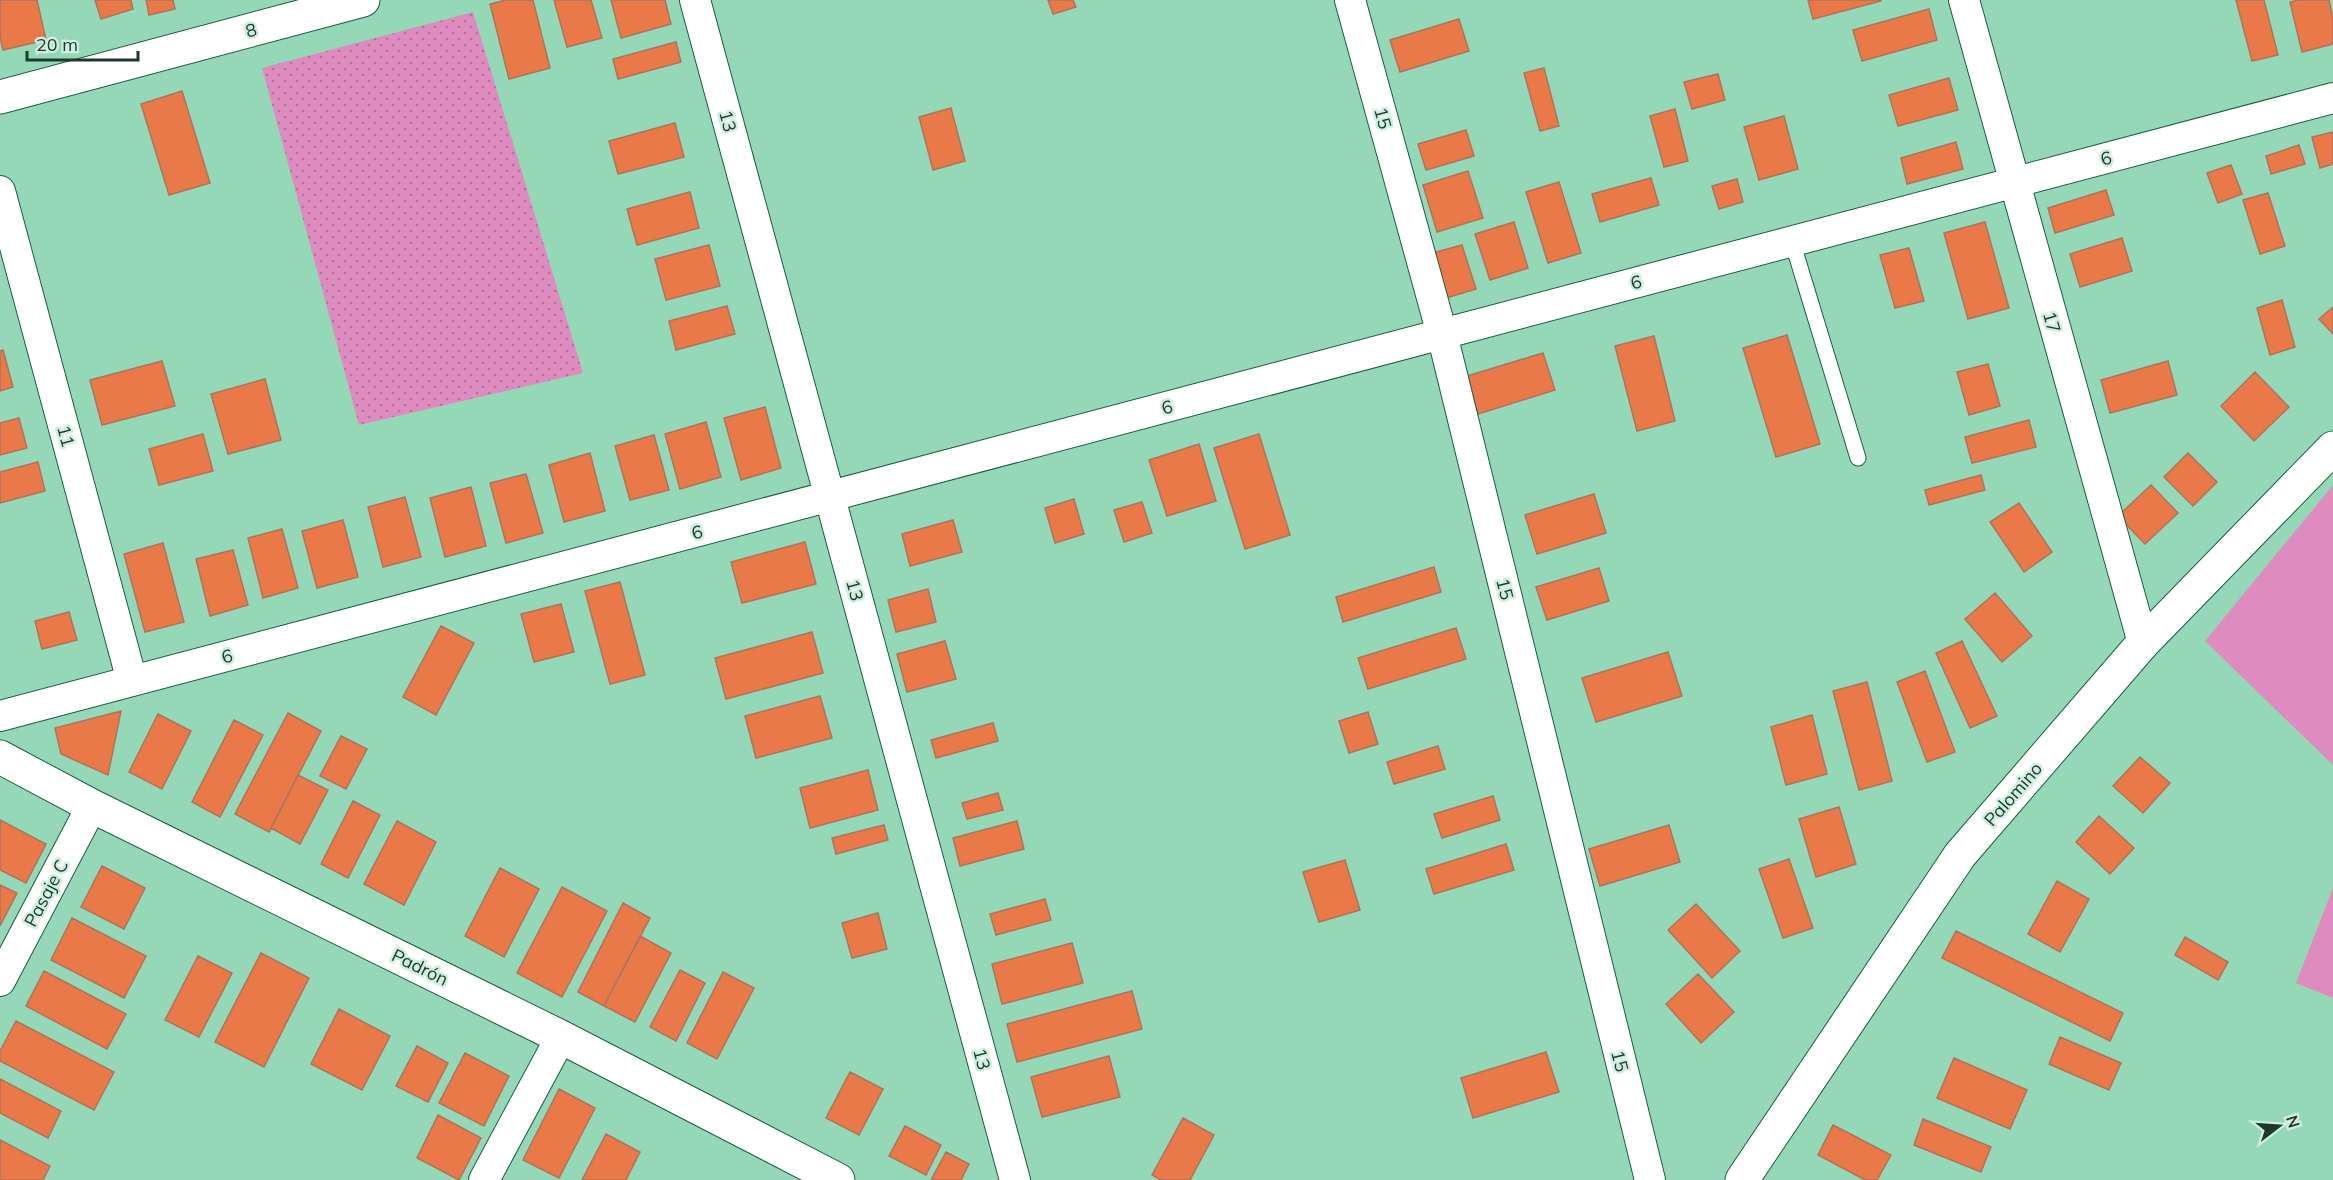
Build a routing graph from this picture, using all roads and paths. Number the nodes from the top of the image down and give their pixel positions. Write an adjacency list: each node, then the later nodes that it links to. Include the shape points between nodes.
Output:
1 (363, 0): 5 (street, 8)
2 (695, 0): 13 (street, 13)
3 (1350, 0): 10 (street, 15)
4 (1964, 0): 7 (street, 17)
5 (0, 97)
6 (2333, 98): 7 (street, 6)
7 (2013, 182): 9 (street, 6); 14 (street, 17)
8 (0, 191): 15 (street, 11)
9 (1792, 241): 10 (street, 6); 12 (lane)
10 (1442, 334): 13 (street, 6); 24 (street, 15)
11 (2333, 448): 14 (street, Palomino)
12 (1858, 458)
13 (830, 496): 15 (street, 6); 23 (street, 13)
14 (2143, 643): 25 (street, Palomino, via 1960,855)
15 (132, 681): 16 (street, 6)
16 (0, 716)
17 (0, 757): 18 (street, Padrón)
18 (92, 806): 19 (street, Pasaje C); 20 (street, Padrón)
19 (0, 981)
20 (561, 1037): 21 (street); 22 (street, Padrón)
21 (484, 1180)
22 (838, 1180)
23 (1015, 1180)
24 (1650, 1180)
25 (1742, 1180)

